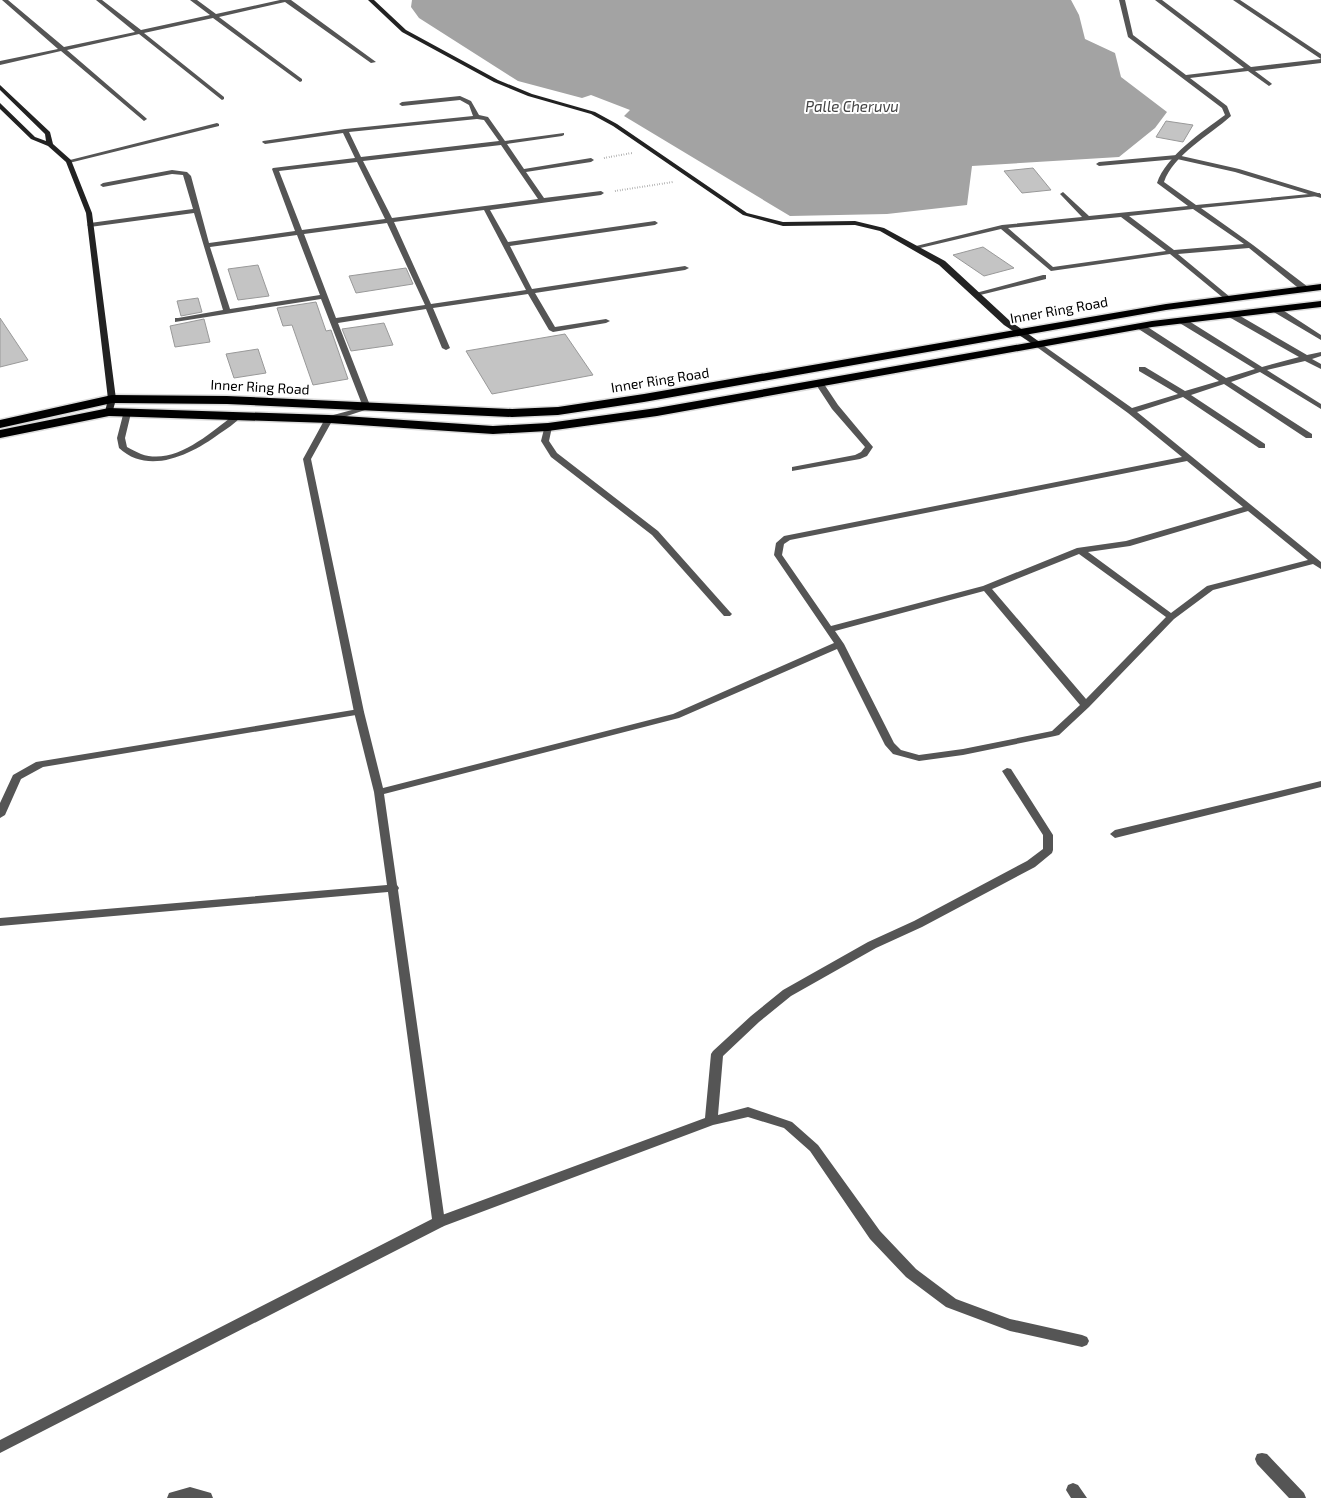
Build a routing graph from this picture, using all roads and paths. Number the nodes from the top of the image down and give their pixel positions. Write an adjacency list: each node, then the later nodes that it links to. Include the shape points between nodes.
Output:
1 (5, 0): 11 (street)
2 (98, 0): 10 (street)
3 (193, 0): 9 (street)
4 (287, 0): 9 (street); 14 (street)
5 (371, 0): 32 (street, via 404,31 488,77 530,95 592,113)
6 (1122, 0): 17 (street, via 1130,36)
7 (1158, 0): 16 (street)
8 (1236, 0): 12 (street)
9 (214, 16): 10 (street); 18 (street)
10 (139, 32): 11 (street); 21 (street)
11 (63, 49): 15 (street); 25 (street)
12 (1321, 57)
13 (1321, 61): 16 (street)
14 (374, 62)
15 (0, 63)
16 (1250, 69): 17 (street); 19 (street)
17 (1184, 77): 33 (street, via 1225,108 1228,116)
18 (300, 80)
19 (1269, 84)
20 (0, 87): 31 (street, via 48,133)
21 (222, 98)
22 (402, 104): 24 (street, via 467,99)
23 (0, 105): 31 (street, via 33,138)
24 (477, 117): 27 (street); 30 (street, via 486,118)
25 (144, 120)
26 (217, 124): 36 (street)
27 (345, 131): 29 (street); 34 (street)
28 (562, 134): 30 (street)
29 (265, 142)
30 (502, 143): 34 (street); 38 (street)
31 (50, 145): 36 (street)
32 (650, 149): 35 (path); 39 (street)
33 (1177, 157): 37 (street); 43 (street, via 1237,170); 45 (street, via 1160,183)
34 (359, 158): 50 (street); 54 (street, via 275,169)
35 (591, 160): 38 (street)
36 (69, 161): 52 (street, via 89,213)
37 (1099, 164)
38 (522, 171): 44 (street)
39 (693, 179): 41 (path); 58 (street, via 745,214 761,219 783,224 855,223 882,229)
40 (104, 185): 47 (street, via 172,172 185,173)
41 (601, 193): 44 (street)
42 (1063, 194): 49 (street)
43 (1319, 195): 45 (street)
44 (542, 200): 46 (street)
45 (1195, 207): 48 (street); 57 (street)
46 (486, 208): 50 (street); 55 (street)
47 (197, 211): 52 (street); 56 (street)
48 (1122, 214): 49 (street); 59 (street)
49 (1087, 218): 53 (street)
50 (391, 221): 54 (street); 69 (street)
51 (655, 224): 55 (street)
52 (90, 225): 90 (street)
53 (1002, 227): 58 (street); 59 (street, via 1051,269)
54 (300, 233): 56 (street); 66 (street)
55 (505, 244): 64 (street)
56 (206, 245): 71 (street)
57 (1251, 246): 59 (street); 63 (street)
58 (916, 247): 65 (street, via 942,263)
59 (1172, 252): 67 (street)
60 (685, 268): 64 (street)
61 (1043, 277): 65 (street)
62 (1321, 287): 63 (highway, Inner Ring Road)
63 (1305, 289): 67 (highway, Inner Ring Road)
64 (530, 291): 69 (street); 76 (street, via 554,330)
65 (976, 294): 78 (street)
66 (324, 296): 71 (street); 75 (street)
67 (1227, 299): 78 (highway, Inner Ring Road)
68 (1321, 304): 70 (highway, Inner Ring Road)
69 (430, 307): 75 (street); 81 (street)
70 (1275, 310): 72 (highway, Inner Ring Road); 79 (street)
71 (227, 312): 73 (street)
72 (1232, 315): 74 (highway, Inner Ring Road); 83 (street)
73 (178, 320)
74 (1181, 320): 77 (highway, Inner Ring Road); 86 (street)
75 (334, 321): 92 (street)
76 (606, 321)
77 (1140, 326): 80 (highway, Inner Ring Road); 87 (street)
78 (1019, 332): 80 (street); 92 (highway, Inner Ring Road, via 558,411 512,413)
79 (1321, 338)
80 (1037, 342): 88 (highway, Inner Ring Road); 93 (street)
81 (446, 348)
82 (1321, 354): 83 (street)
83 (1307, 358): 84 (street); 86 (street)
84 (1321, 367)
85 (1142, 369): 89 (street)
86 (1263, 369): 87 (street); 91 (street)
87 (1226, 382): 89 (street); 101 (street)
88 (819, 383): 99 (highway, Inner Ring Road, via 657,412); 104 (street, via 869,447 857,457)
89 (1186, 395): 93 (street); 102 (street)
90 (112, 399): 92 (highway, Inner Ring Road, via 227,400); 94 (street); 98 (highway, Inner Ring Road)
91 (1321, 407)
92 (367, 408): 97 (street)
93 (1131, 411): 103 (street)
94 (109, 412): 95 (highway, Inner Ring Road); 100 (highway, Inner Ring Road)
95 (126, 413): 96 (highway, Inner Ring Road); 96 (street, via 121,438 123,448 144,459 172,457 190,450)
96 (237, 417): 97 (highway, Inner Ring Road)
97 (329, 419): 99 (highway, Inner Ring Road, via 493,430); 114 (street, via 307,459)
98 (0, 424)
99 (548, 427): 109 (street, via 545,441 554,455 654,533)
100 (0, 434)
101 (1309, 436)
102 (1262, 446)
103 (1187, 458): 105 (street); 111 (street, via 787,538 780,543 778,555)
104 (795, 469)
105 (1248, 508): 106 (street, via 1126,544); 107 (street)
106 (1080, 550): 108 (street); 110 (street)
107 (1318, 564): 110 (street, via 1210,588)
108 (986, 588): 111 (street); 113 (street)
109 (727, 614)
110 (1171, 617): 113 (street)
111 (830, 629): 112 (street)
112 (839, 644): 113 (street, via 890,745 907,756 919,758 963,752 1055,733); 117 (street, via 676,716)
113 (1086, 705)
114 (359, 712): 117 (street); 118 (street, via 40,764 17,777)
115 (1007, 771): 122 (street, via 1048,835 1048,850 1031,864 872,945 787,993 717,1054)
116 (1321, 784): 119 (street)
117 (379, 792): 120 (street)
118 (0, 815)
119 (1114, 834)
120 (394, 888): 121 (street); 123 (street)
121 (0, 922)
122 (711, 1121): 123 (street); 124 (street, via 748,1112 788,1124 814,1148 875,1235 911,1273 952,1303 1010,1325)
123 (439, 1222): 125 (street)
124 (1082, 1341)
125 (0, 1447)
126 (1262, 1459): 129 (street)
127 (174, 1498): 128 (street, via 190,1494)
128 (206, 1498)
129 (1299, 1498)

